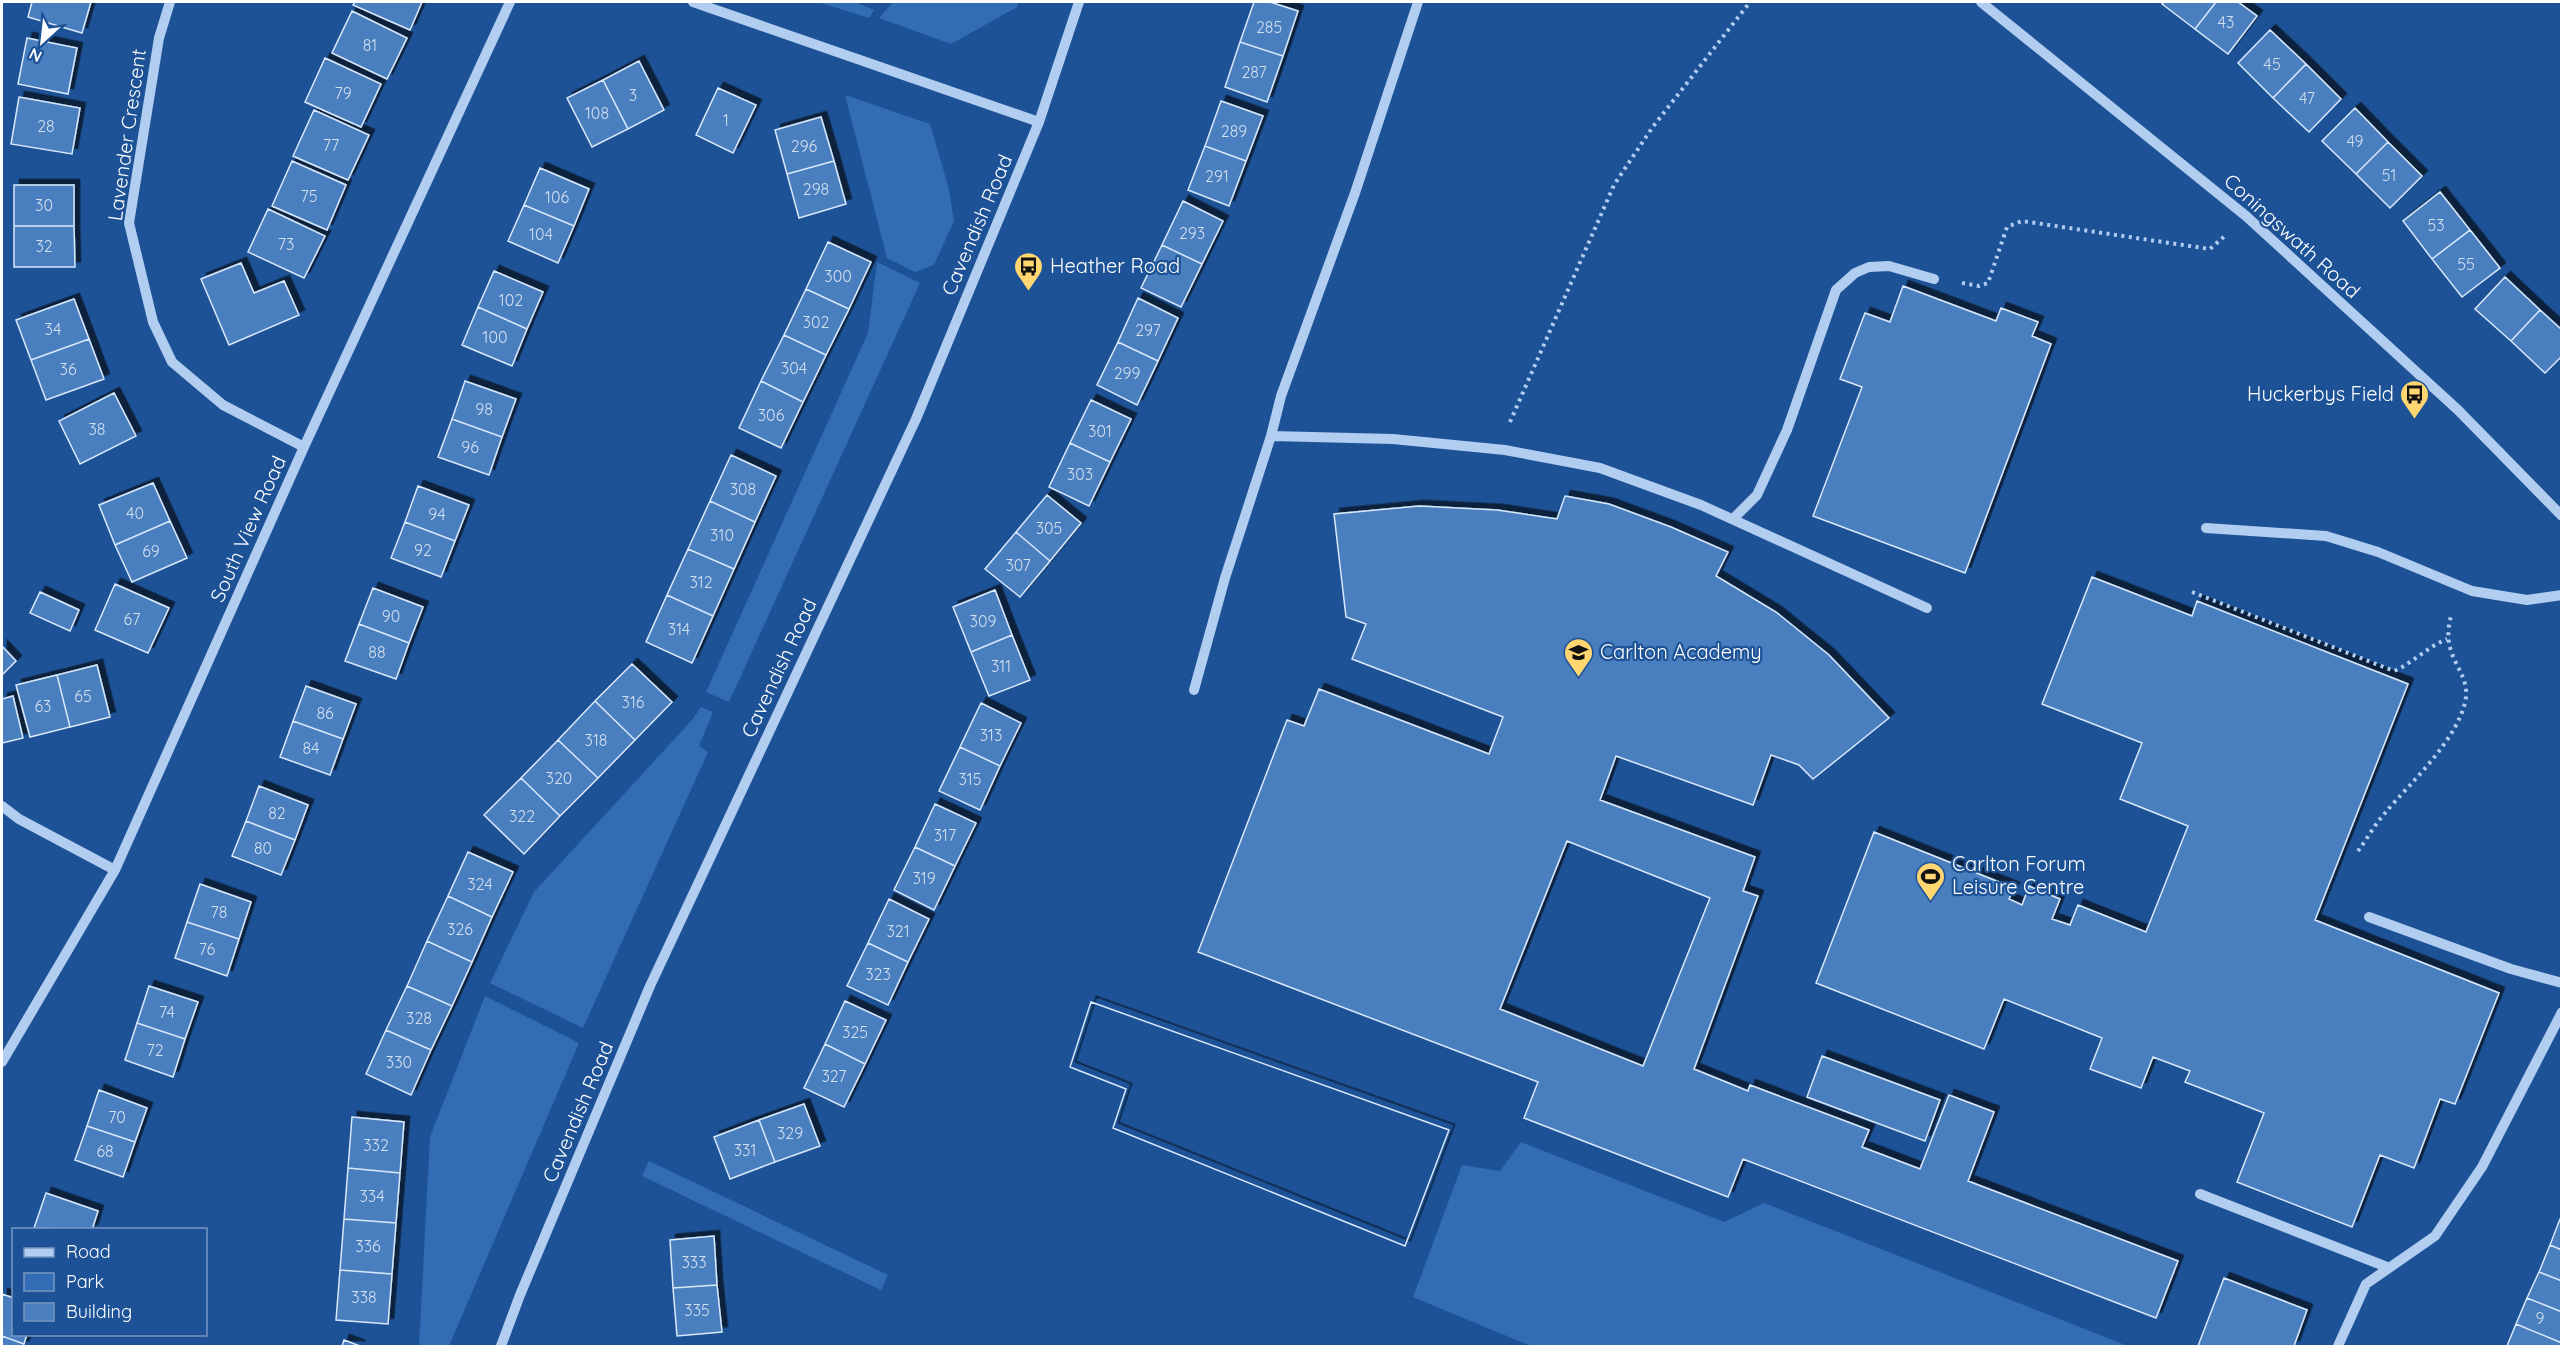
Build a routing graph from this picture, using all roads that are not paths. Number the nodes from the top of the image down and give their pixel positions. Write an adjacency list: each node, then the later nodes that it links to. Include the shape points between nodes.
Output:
1 (170, 2): 10 (street, Lavender Crescent, via 159,38 129,223 153,322 172,362 223,405)
2 (510, 2): 10 (street, South View Road)
3 (693, 2): 7 (street)
4 (1079, 2): 7 (street, Cavendish Road)
5 (1418, 2): 9 (street, via 1355,193 1281,396)
6 (1981, 2): 11 (street, Coningswath Road, via 2246,216 2458,410)
7 (1039, 122): 25 (street, Cavendish Road, via 916,419 650,986)
8 (1934, 279): 12 (street, via 1889,266 1869,267 1836,290 1779,448 1757,495)
9 (1271, 435): 12 (street, via 1393,439 1497,450 1600,468); 16 (street)
10 (304, 447): 18 (street, South View Road)
11 (2562, 516)
12 (1732, 519): 15 (street)
13 (2206, 528): 14 (street, via 2326,536 2378,552 2472,591 2527,600)
14 (2562, 595)
15 (1927, 608)
16 (1194, 690)
17 (2, 806): 18 (street)
18 (115, 870): 22 (street, South View Road)
19 (2369, 917): 20 (street, via 2511,969)
20 (2562, 983)
21 (2562, 1012): 24 (street, via 2482,1167 2435,1236)
22 (2, 1062)
23 (2200, 1194): 24 (street)
24 (2387, 1268): 26 (street, via 2366,1284)
25 (501, 1347)
26 (2338, 1347)

